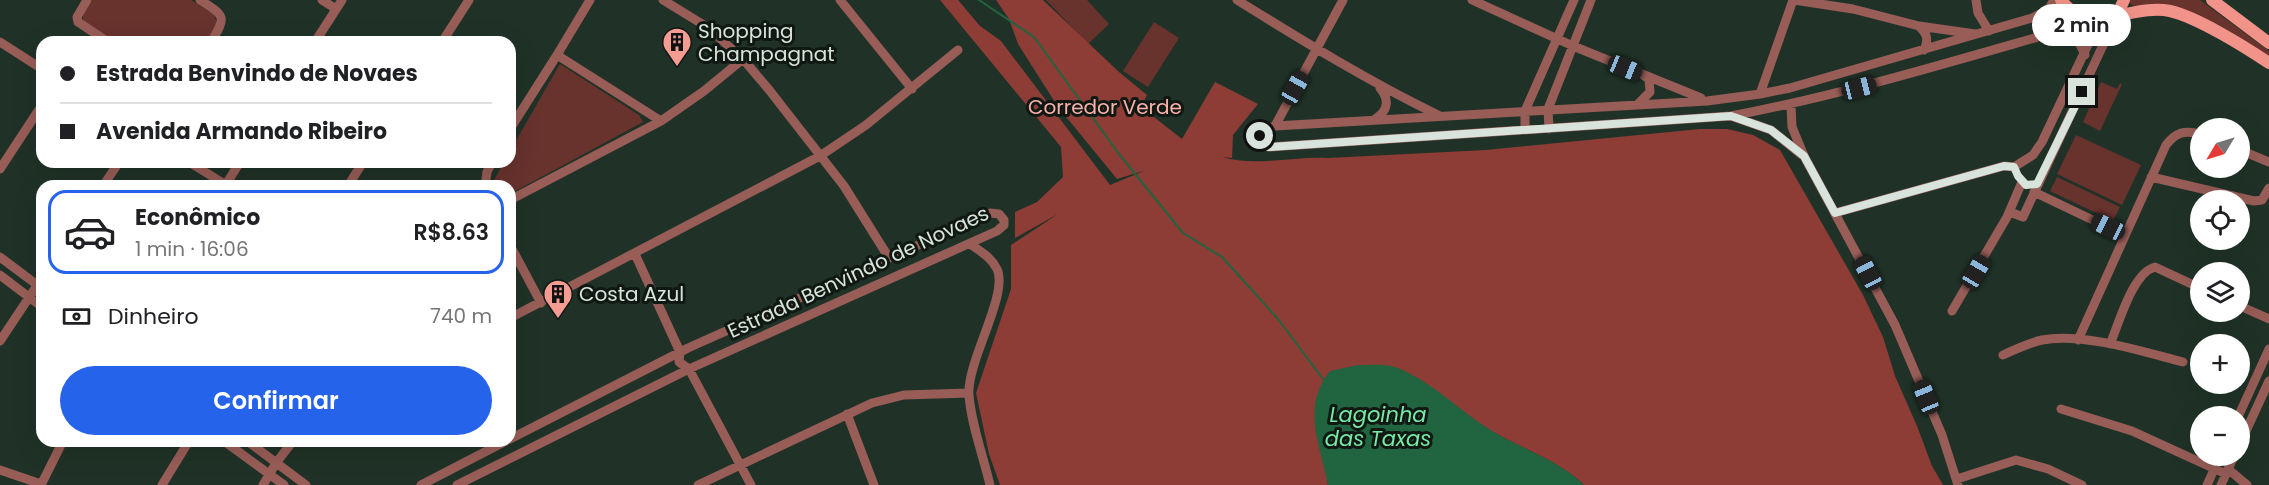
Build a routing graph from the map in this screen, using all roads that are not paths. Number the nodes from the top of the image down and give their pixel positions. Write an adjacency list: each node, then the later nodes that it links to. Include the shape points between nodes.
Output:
1 (87, 0): 27 (street, via 78,22)
2 (200, 0): 28 (street, via 223,18)
3 (322, 0): 20 (street)
4 (342, 0): 20 (street)
5 (469, 0): 30 (street)
6 (591, 0): 38 (street)
7 (663, 0): 40 (street, via 707,27)
8 (840, 0): 48 (street)
9 (1237, 0): 36 (street)
10 (1343, 0): 36 (street)
11 (1472, 0): 31 (street)
12 (1574, 0): 31 (street)
13 (1591, 0): 34 (street)
14 (1794, 0): 23 (street, via 1853,9); 49 (street)
15 (1976, 0): 24 (street, via 1978,13)
16 (2054, 0): 24 (street, via 2041,14)
17 (2061, 0): 22 (main road)
18 (2124, 0): 21 (main road)
19 (2212, 0): 33 (main road)
20 (336, 9): 29 (street)
21 (2116, 15): 22 (main road); 41 (street); 42 (main road, via 2170,11 2193,19)
22 (2086, 18): 25 (street); 39 (street, via 2094,30)
23 (1919, 26): 26 (street); 37 (street, via 1928,40)
24 (1989, 31): 26 (street)
25 (2059, 31): 39 (street, via 2077,38); 52 (street)
26 (1978, 34): 37 (street)
27 (99, 36)
28 (215, 36)
29 (319, 36)
30 (445, 36)
31 (1557, 39): 34 (street); 54 (street)
32 (0, 42): 43 (street)
33 (2269, 44)
34 (1573, 46): 46 (street); 53 (street)
35 (958, 50): 48 (street)
36 (1316, 50): 47 (street); 61 (street)
37 (1924, 50): 49 (street)
38 (557, 55): 59 (street); 60 (street)
39 (2084, 55): 41 (street, via 2091,55); 44 (street)
40 (743, 59): 60 (street); 66 (street)
41 (2096, 62): 45 (street)
42 (2269, 63)
43 (36, 65)
44 (2077, 69): 45 (street); 68 (street)
45 (2090, 74): 70 (street)
46 (1642, 75): 50 (street); 51 (street, via 1651,85 1647,97)
47 (1378, 86): 56 (street); 58 (street, via 1387,105)
48 (912, 90): 66 (street)
49 (1760, 94): 50 (street)
50 (1707, 101): 51 (street)
51 (1639, 103): 53 (street)
52 (1791, 105): 57 (street); 67 (street, via 1792,127)
53 (1548, 110): 54 (street); 63 (street)
54 (1525, 111): 56 (street); 62 (street)
55 (36, 114): 73 (street)
56 (1439, 116): 58 (street)
57 (1731, 116): 63 (street); 67 (street, via 1771,130)
58 (1375, 119): 61 (street)
59 (516, 120)
60 (661, 121): 79 (street)
61 (1275, 126): 62 (street, via 1261,132 1266,146)
62 (1525, 129): 63 (street)
63 (1549, 129)
64 (2190, 131): 74 (street, via 2176,134 2166,145)
65 (2250, 154): 69 (street)
66 (820, 156): 84 (street); 87 (street)
67 (1804, 156): 81 (street)
68 (2033, 156): 70 (street); 71 (street)
69 (2269, 162)
70 (2047, 163): 77 (street)
71 (2014, 167): 76 (street); 81 (street, via 2004,166)
72 (198, 168): 75 (street)
73 (0, 169)
74 (2151, 177): 78 (street, via 2254,201 2262,200); 82 (street)
75 (217, 180)
76 (2022, 182): 77 (street); 80 (street)
77 (2035, 188): 80 (street, via 2023,218); 82 (street)
78 (2269, 188)
79 (516, 197)
80 (2010, 212): 96 (street)
81 (1835, 213): 127 (street, via 1911,358)
82 (2124, 236): 99 (street)
83 (969, 244): 87 (street, Estrada Benvindo de Novaes, via 1001,228 1002,217 990,213); 106 (street, Estrada Benvindo de Novaes); 108 (street, via 991,260 1000,282)
84 (634, 254): 94 (street); 103 (street)
85 (516, 256): 94 (street)
86 (0, 257): 89 (street)
87 (889, 258): 103 (street, Estrada Benvindo de Novaes)
88 (0, 275): 92 (street)
89 (36, 281)
90 (2190, 283): 101 (street, via 2150,268 2136,283)
91 (36, 289): 92 (street)
92 (29, 297): 93 (street); 100 (street)
93 (36, 302)
94 (541, 303): 97 (street)
95 (2250, 310): 98 (street)
96 (1952, 311)
97 (516, 315)
98 (2269, 319)
99 (2078, 340): 101 (street); 104 (street, via 2040,340)
100 (0, 341)
101 (2110, 344): 105 (street)
102 (2269, 349): 109 (street)
103 (684, 350): 106 (street, via 695,354); 106 (street, via 679,362); 113 (street, Estrada Benvindo de Novaes)
104 (2003, 355)
105 (2183, 362)
106 (692, 368): 121 (street); 134 (street, Estrada Benvindo de Novaes)
107 (2269, 381): 112 (street)
108 (969, 393): 111 (street, via 897,396); 138 (street)
109 (2243, 406)
110 (2061, 409): 123 (street, via 2132,431)
111 (847, 414): 121 (street); 137 (street)
112 (2250, 422)
113 (516, 436)
114 (60, 447): 128 (street)
115 (185, 447): 129 (street)
116 (232, 447): 126 (street)
117 (255, 447): 120 (street)
118 (288, 447): 120 (street)
119 (494, 447): 133 (street, Estrada Benvindo de Novaes)
120 (276, 463): 126 (street); 132 (street)
121 (741, 464): 135 (street); 136 (street)
122 (2230, 466): 125 (street)
123 (2214, 468): 125 (street); 140 (street)
124 (0, 470): 128 (street)
125 (2227, 472): 141 (street); 142 (street)
126 (269, 474): 130 (street); 131 (street)
127 (1957, 482): 139 (street, via 2016,460)
128 (41, 484)
129 (162, 485)
130 (263, 485)
131 (284, 485)
132 (306, 485)
133 (420, 485)
134 (457, 485)
135 (698, 485)
136 (751, 485)
137 (874, 485)
138 (990, 485)
139 (2082, 485)
140 (2207, 485)
141 (2221, 485)
142 (2247, 485)

